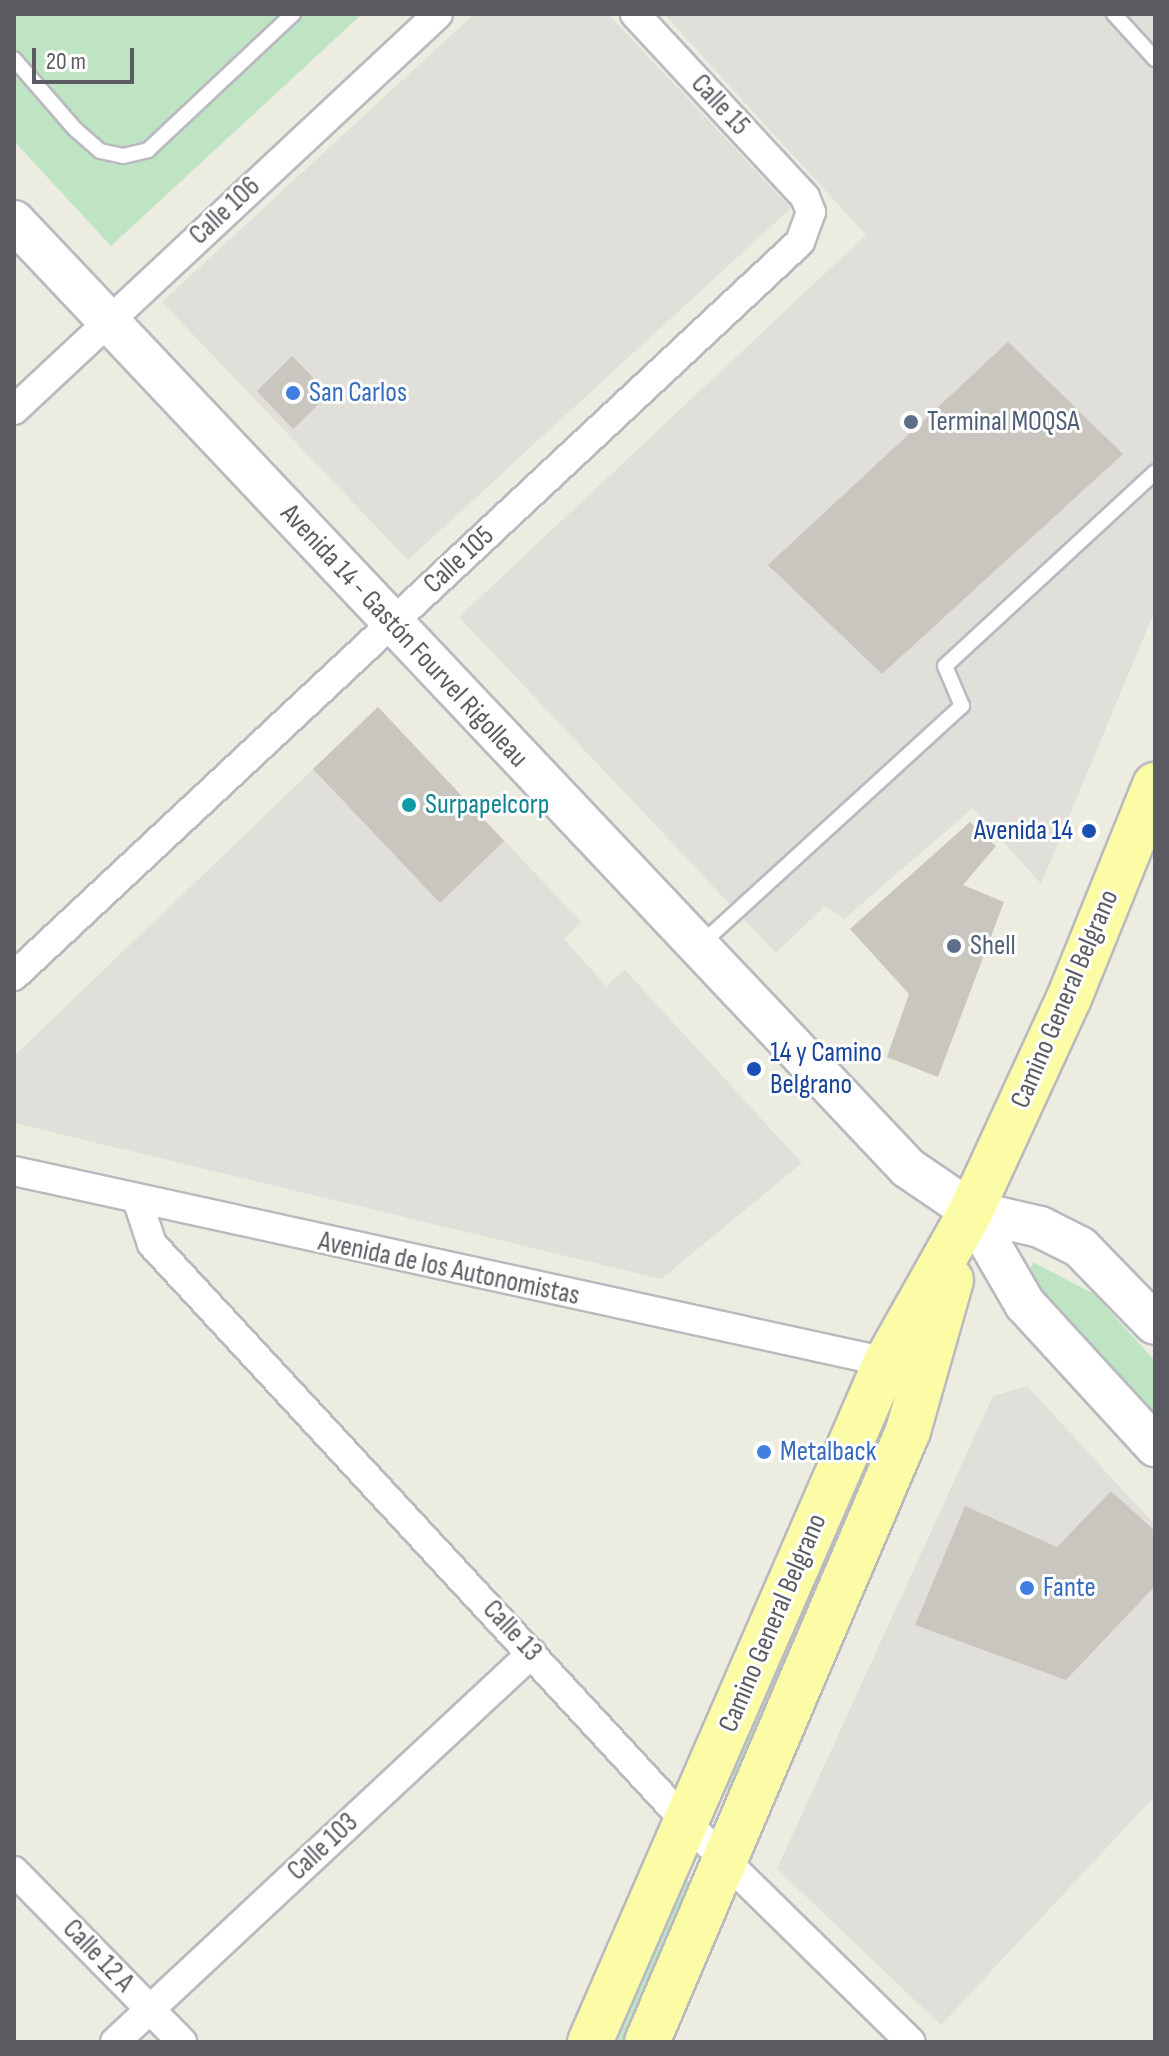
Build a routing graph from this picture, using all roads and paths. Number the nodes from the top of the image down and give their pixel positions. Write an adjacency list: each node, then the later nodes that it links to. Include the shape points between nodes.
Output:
1 (293, 14): 5 (lane, via 148,150 123,156 100,151 76,130)
2 (438, 14): 9 (street, Calle 106)
3 (635, 14): 7 (street, Calle 15)
4 (1114, 14): 6 (lane)
5 (14, 59)
6 (1155, 59)
7 (805, 197): 12 (street, Calle 105, via 811,212 800,242)
8 (14, 221): 9 (main road, Avenida 14 - Gastón Fourvel Rigolleau)
9 (108, 320): 10 (street, Calle 106); 12 (main road, Avenida 14 - Gastón Fourvel Rigolleau)
10 (14, 410)
11 (1155, 472): 14 (lane, via 945,666 962,706)
12 (392, 622): 14 (main road, Avenida 14 - Gastón Fourvel Rigolleau); 15 (street, Calle 105)
13 (1155, 785): 18 (main road, Camino General Belgrano, via 1069,998)
14 (697, 948): 18 (main road, Avenida 14 - Gastón Fourvel Rigolleau, via 908,1168)
15 (14, 976)
16 (14, 1171): 17 (street, Avenida de los Autonomistas)
17 (138, 1202): 20 (street, Avenida de los Autonomistas); 22 (street, Calle 13, via 152,1244)
18 (971, 1211): 19 (main road, Avenida 14 - Gastón Fourvel Rigolleau, via 1040,1227 1080,1247); 20 (main road, Camino General Belgrano); 21 (main road, Avenida 14 - Gastón Fourvel Rigolleau, via 1025,1304); 24 (main road, Camino General Belgrano, via 908,1431)
19 (1155, 1324)
20 (886, 1362): 23 (main road, Camino General Belgrano)
21 (1155, 1446)
22 (532, 1653): 23 (street, Calle 13); 26 (street, Calle 103)
23 (687, 1823): 24 (street, Calle 13); 29 (main road, Camino General Belgrano)
24 (726, 1862): 30 (main road, Camino General Belgrano); 31 (street, Calle 13)
25 (14, 1871): 26 (street, Calle 12 A)
26 (149, 2009): 27 (street, Calle 103); 28 (street, Calle 12 A)
27 (115, 2042)
28 (182, 2042)
29 (590, 2042)
30 (647, 2042)
31 (911, 2042)

